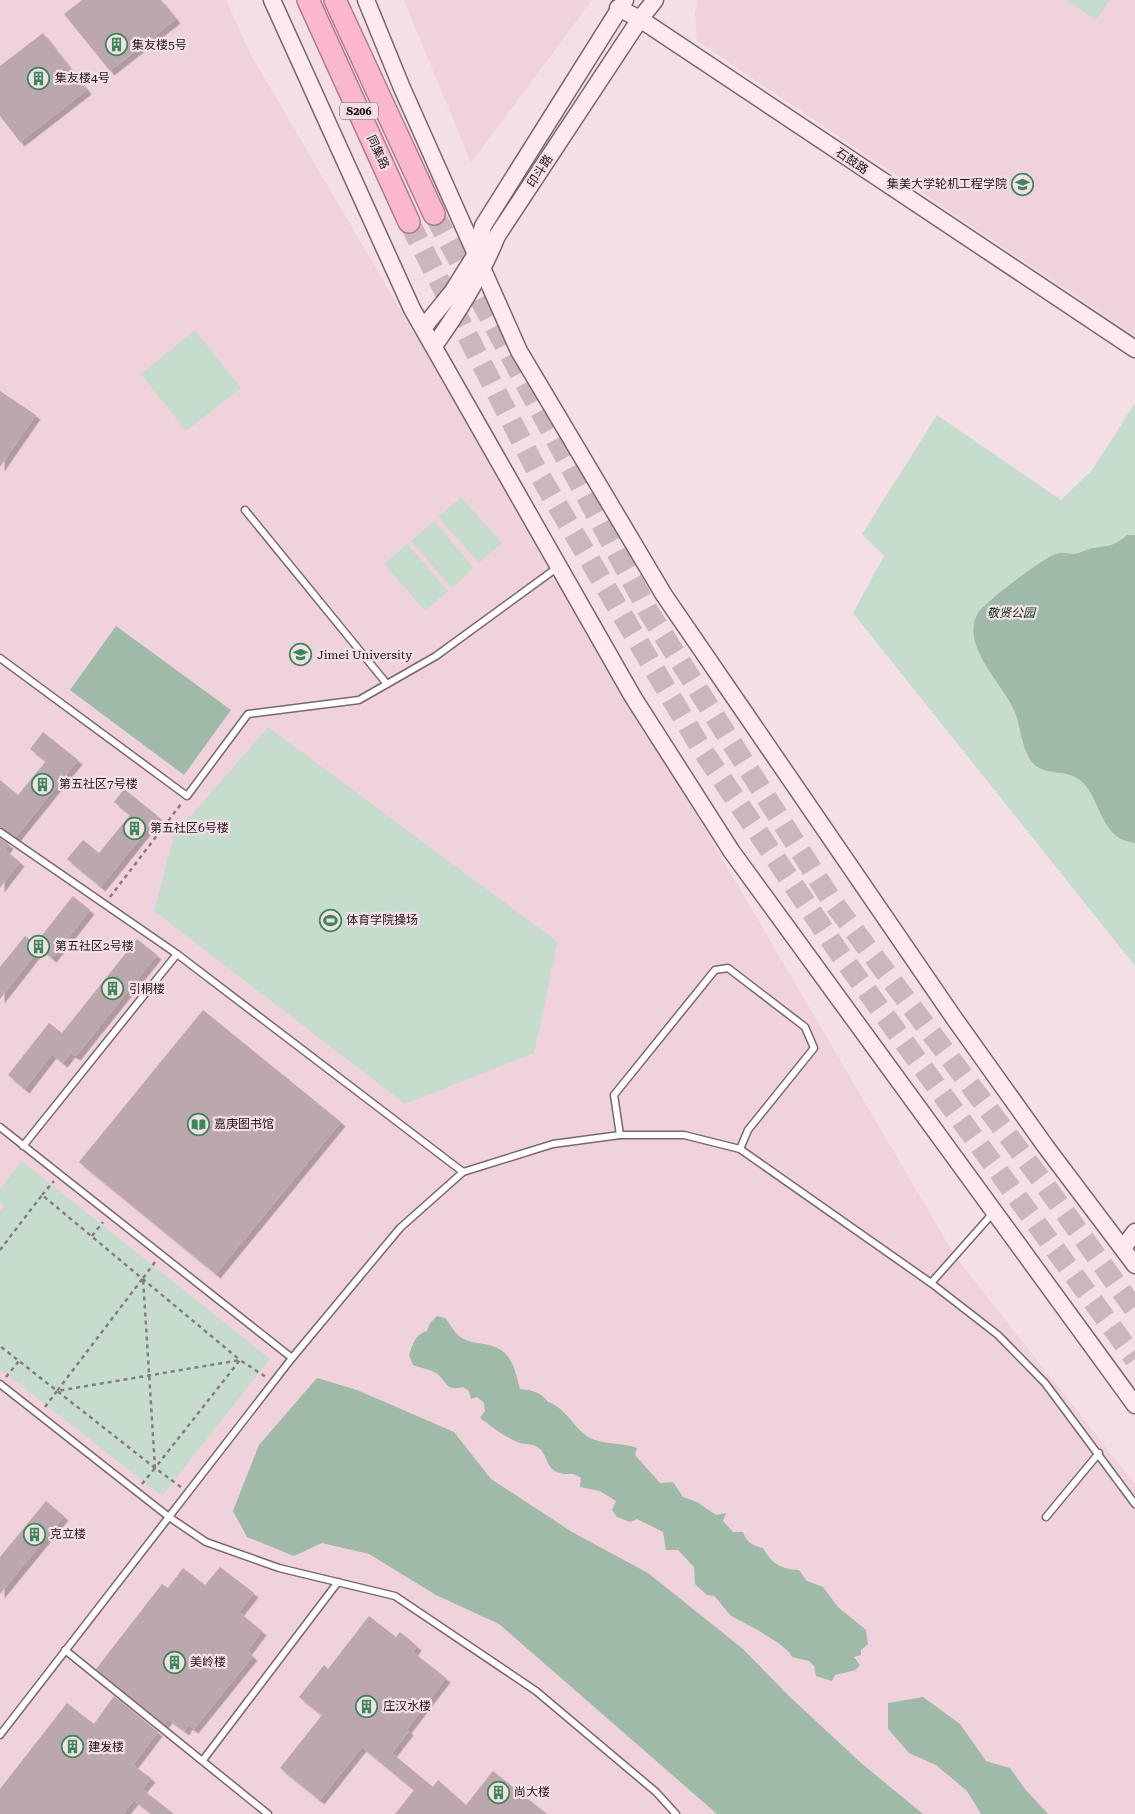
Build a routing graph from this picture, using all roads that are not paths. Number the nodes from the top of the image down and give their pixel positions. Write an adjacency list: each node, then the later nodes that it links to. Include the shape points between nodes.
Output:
1 (272, 0): 12 (main road, via 412,309)
2 (308, 0): 9 (highway, 同集路 / S206)
3 (335, 0): 8 (highway, 同集路 / S206)
4 (366, 0): 10 (main road)
5 (655, 0): 7 (main road, 印斗路)
6 (622, 4): 7 (main road, 石鼓路); 10 (main road, 印斗路, via 482,226)
7 (640, 19): 11 (main road, 印斗路, via 497,236); 14 (main road, 石鼓路)
8 (434, 214)
9 (410, 222)
10 (476, 254): 11 (main road); 12 (main road, 印斗路, via 453,292)
11 (483, 270): 13 (main road, 印斗路); 28 (main road, via 519,351 664,595 954,1018)
12 (424, 327): 13 (main road)
13 (434, 346): 16 (main road)
14 (1135, 349)
15 (244, 510): 18 (lane)
16 (559, 566): 18 (lane, via 436,656); 26 (main road, via 633,697 732,852)
17 (0, 658): 18 (lane, via 187,796 248,714 359,700)
18 (386, 684)
19 (0, 832): 20 (lane)
20 (177, 954): 23 (lane); 25 (lane)
21 (0, 1127): 23 (lane)
22 (620, 1136): 24 (lane, via 684,1135); 24 (lane, via 614,1095 715,970 728,968 805,1027 814,1048 748,1130); 25 (lane, via 554,1144)
23 (23, 1146): 31 (lane)
24 (740, 1149): 30 (lane)
25 (463, 1172): 31 (lane, via 400,1228)
26 (994, 1212): 30 (lane); 33 (main road)
27 (1135, 1232): 28 (main road)
28 (1123, 1248): 29 (main road)
29 (1135, 1265)
30 (931, 1283): 34 (lane, via 998,1335 1038,1376)
31 (292, 1358): 36 (lane)
32 (0, 1384): 36 (lane)
33 (1135, 1405)
34 (1099, 1454): 35 (lane); 37 (lane)
35 (1135, 1504)
36 (169, 1516): 38 (lane, via 206,1542 278,1568); 39 (lane)
37 (1046, 1517)
38 (338, 1582): 41 (lane); 43 (lane, via 395,1596 536,1691 656,1792)
39 (65, 1650): 40 (lane); 41 (lane)
40 (0, 1735)
41 (203, 1760): 42 (lane)
42 (268, 1814)
43 (676, 1814)

